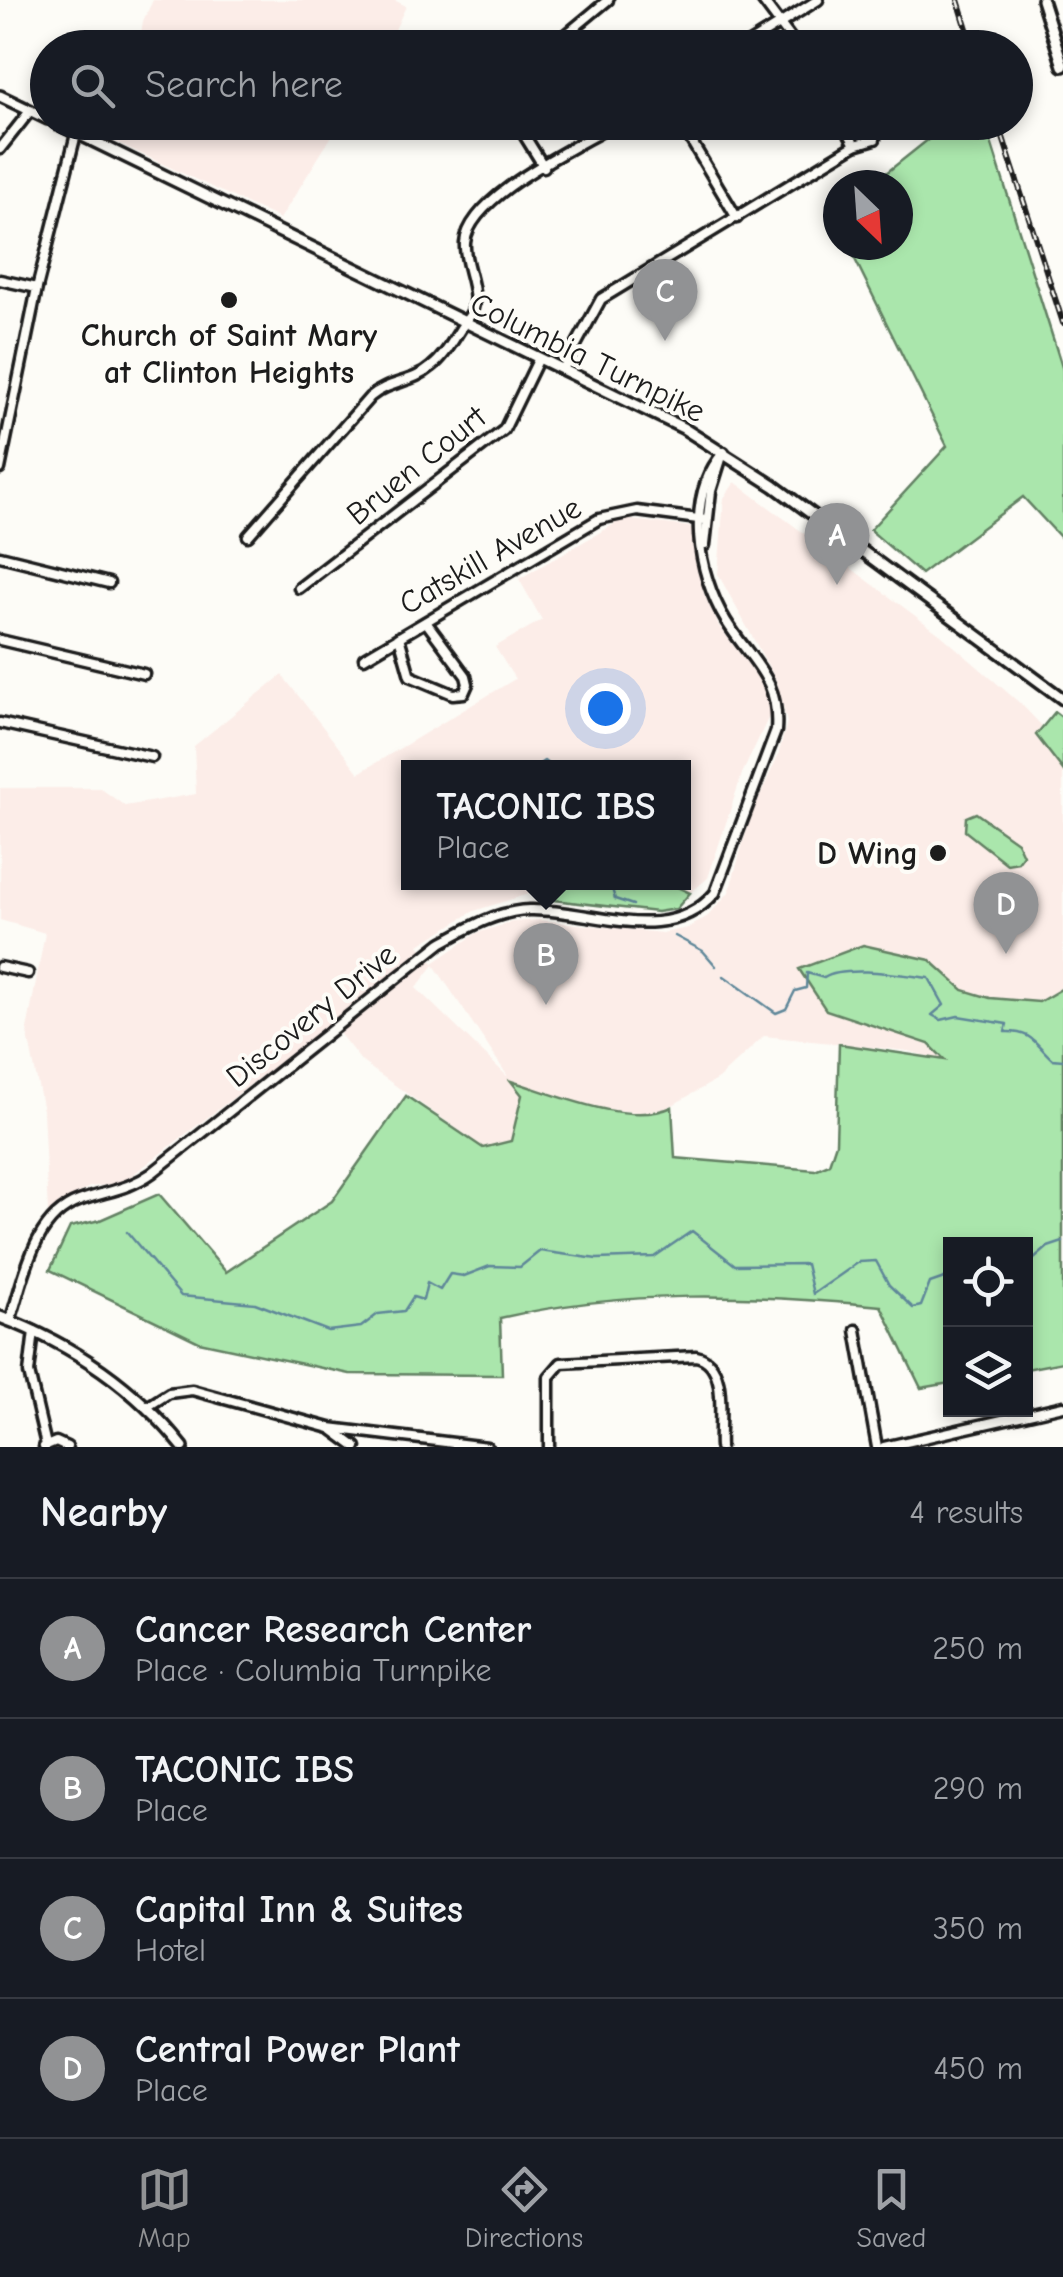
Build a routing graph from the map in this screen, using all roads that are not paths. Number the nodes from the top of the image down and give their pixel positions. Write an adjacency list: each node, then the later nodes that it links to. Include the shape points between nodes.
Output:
1 (608, 0): 6 (street)
2 (762, 0): 5 (street)
3 (818, 0): 5 (street)
4 (1042, 0): 9 (main road)
5 (782, 22): 7 (street); 8 (street)
6 (572, 30)
7 (769, 30)
8 (787, 30)
9 (1063, 66)
10 (0, 96): 11 (main road, Columbia Turnpike)
11 (30, 111): 20 (street)
12 (74, 140): 24 (street)
13 (88, 140): 25 (main road, Columbia Turnpike)
14 (527, 140): 21 (street)
15 (588, 140): 21 (street)
16 (691, 140): 22 (street)
17 (853, 140): 19 (street)
18 (872, 140): 19 (street)
19 (855, 145): 22 (street)
20 (0, 149)
21 (544, 167): 25 (street, via 496,196 471,224 466,251 474,297)
22 (737, 218): 27 (street, via 601,300)
23 (0, 280): 24 (street)
24 (37, 288): 29 (street)
25 (462, 324): 26 (main road, Columbia Turnpike); 31 (street, via 431,368 370,397)
26 (539, 358): 27 (main road, Columbia Turnpike); 34 (street, Bruen Court, via 504,430)
27 (563, 368): 28 (main road, Columbia Turnpike)
28 (724, 452): 30 (street, Discovery Drive, via 704,482); 40 (main road, Columbia Turnpike)
29 (0, 469)
30 (702, 519): 35 (street, Catskill Avenue, via 637,511 600,519); 45 (street, Discovery Drive, via 704,558 722,612 772,685 778,707 776,732 722,883 702,908 662,924 525,910 477,922 441,942 131,1188 82,1199 58,1214 36,1244)
31 (248, 536)
32 (0, 556): 33 (street)
33 (109, 583)
34 (299, 588)
35 (426, 622): 36 (street, Catskill Avenue); 36 (street, via 466,676 464,692 453,694 410,676)
36 (399, 638): 38 (street, Catskill Avenue)
37 (0, 640): 39 (street)
38 (364, 658)
39 (144, 674)
40 (1063, 699)
41 (0, 722): 42 (street)
42 (152, 757)
43 (0, 967): 44 (street)
44 (28, 972)
45 (5, 1319): 47 (main road)
46 (856, 1330): 59 (street)
47 (34, 1332): 49 (main road, via 82,1357); 52 (street, via 29,1373)
48 (1063, 1406): 59 (street)
49 (147, 1407): 50 (street, via 192,1390); 54 (main road)
50 (330, 1428): 51 (street); 55 (street)
51 (443, 1444): 56 (street)
52 (45, 1446): 53 (street)
53 (67, 1447)
54 (182, 1447)
55 (356, 1447)
56 (486, 1447)
57 (549, 1447): 58 (street, via 549,1377 561,1363 696,1356 717,1371)
58 (720, 1447)
59 (880, 1447)

